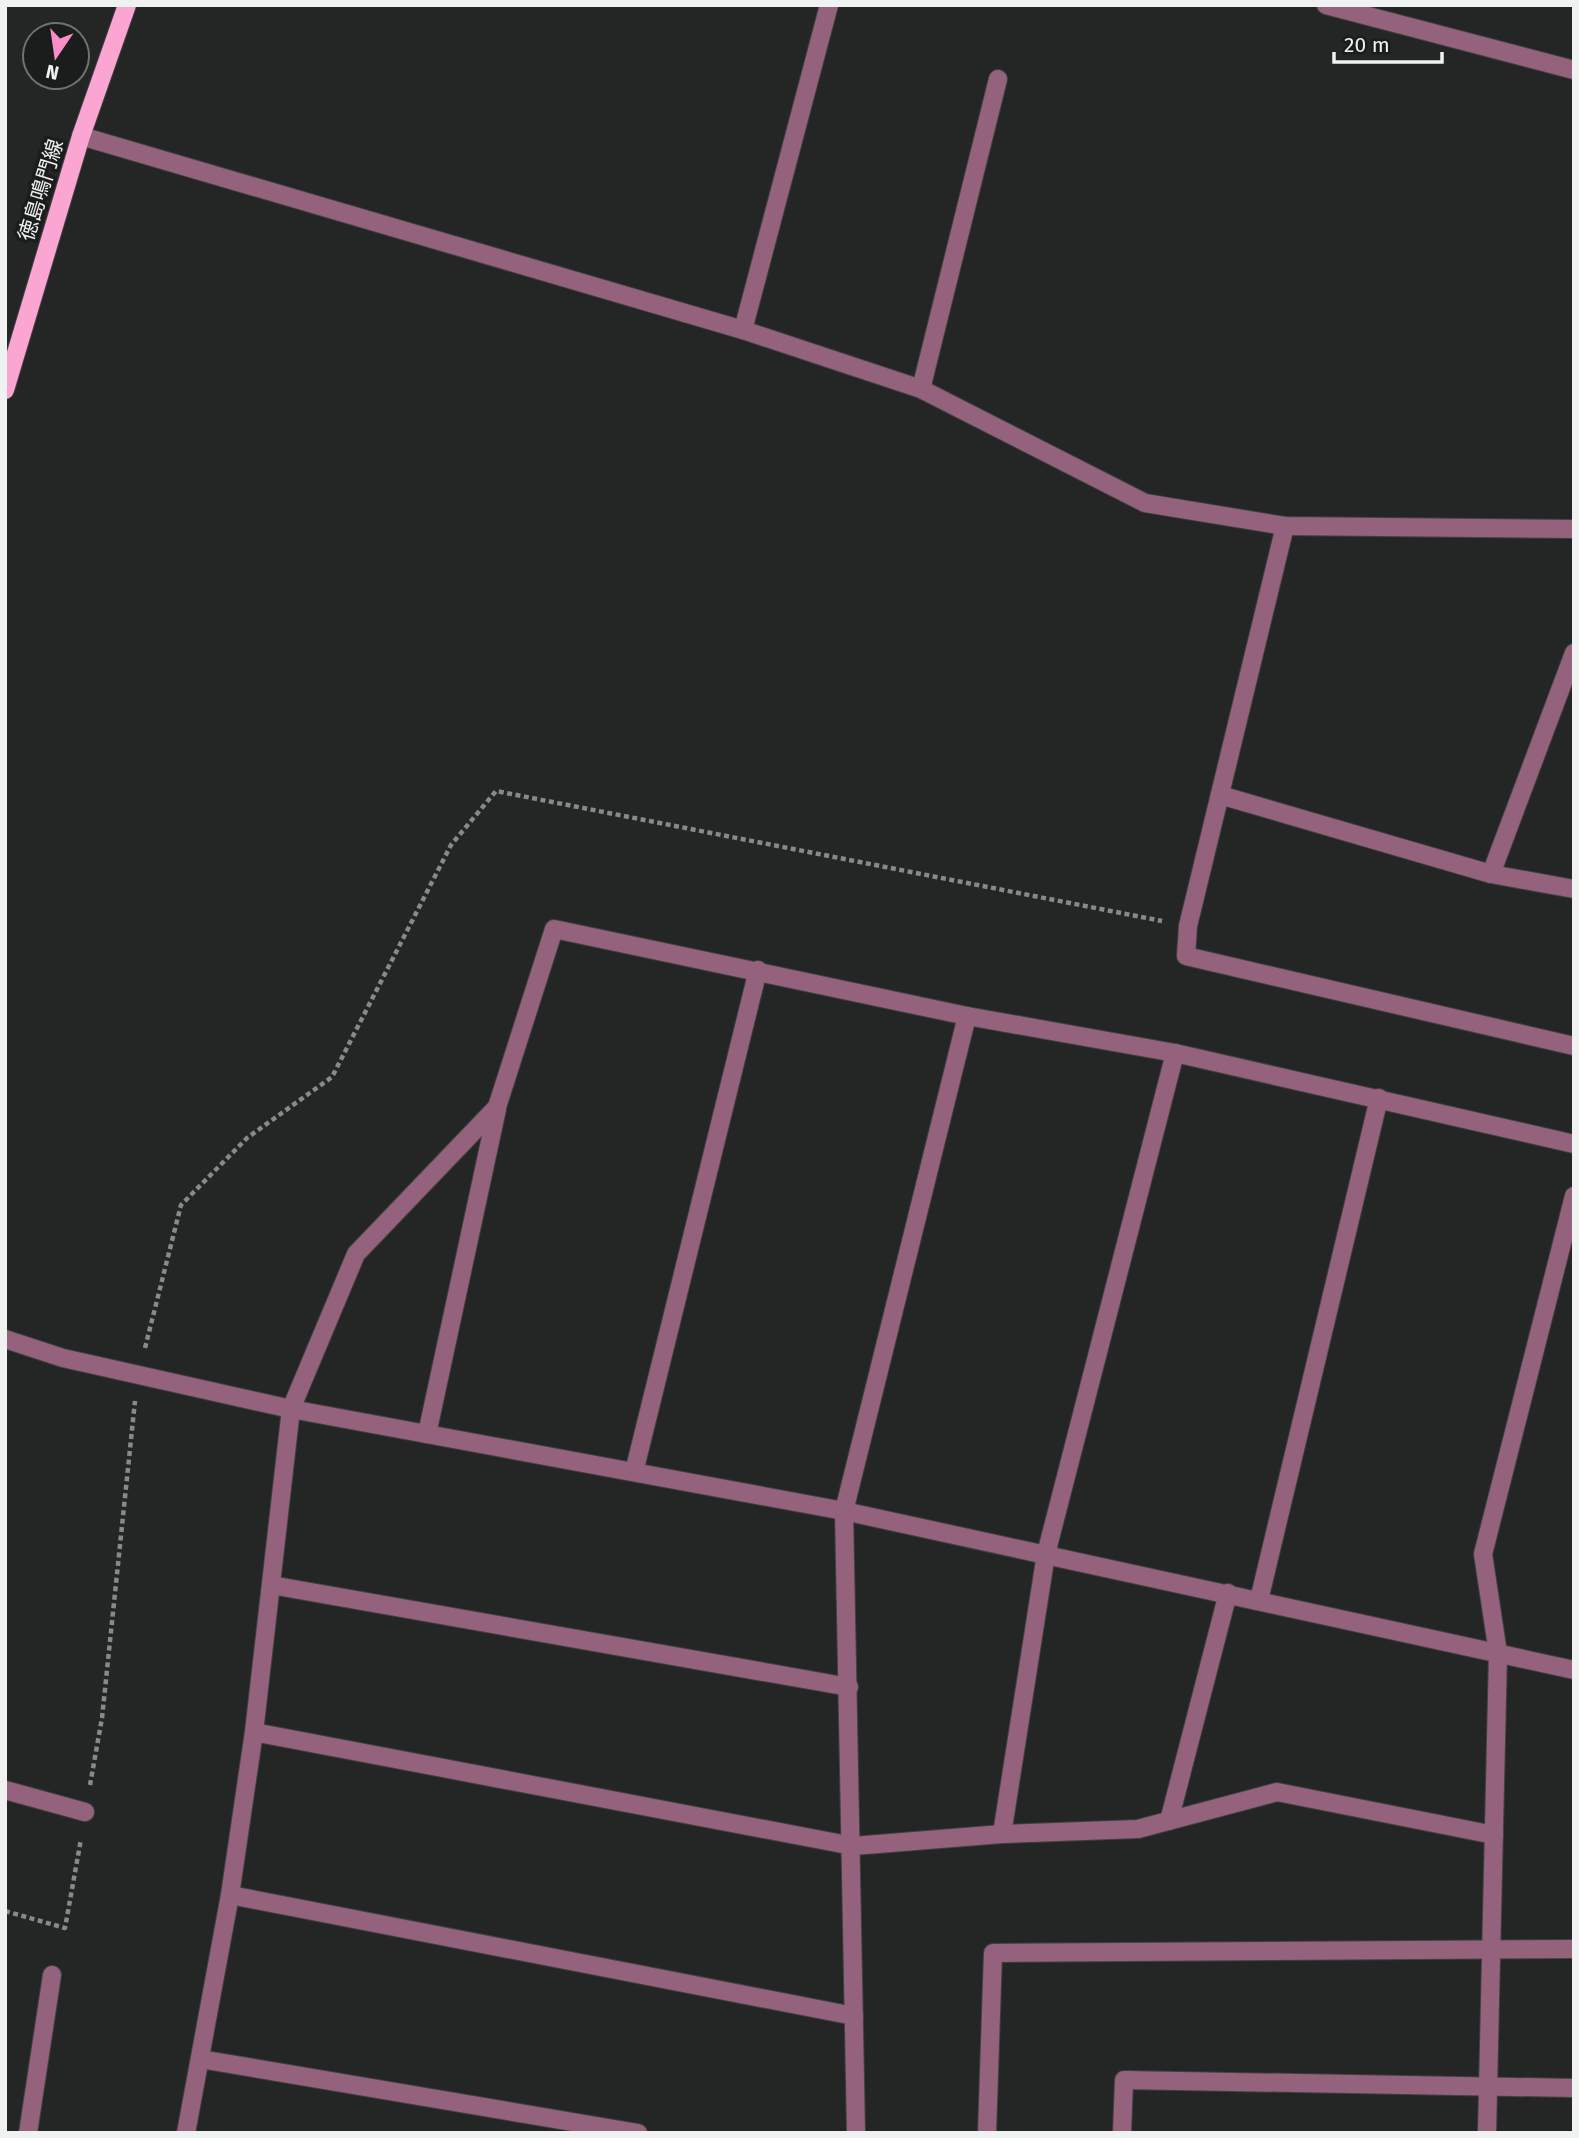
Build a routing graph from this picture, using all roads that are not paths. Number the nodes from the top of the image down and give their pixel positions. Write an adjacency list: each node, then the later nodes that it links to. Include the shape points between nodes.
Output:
1 (127, 5): 6 (main road, 徳島鳴門線)
2 (829, 5): 7 (street)
3 (1326, 5): 4 (street)
4 (1574, 70)
5 (998, 79): 8 (street)
6 (82, 136): 7 (street); 9 (main road, 徳島鳴門線)
7 (743, 330): 8 (street)
8 (921, 389): 10 (street, via 1145,503)
9 (5, 390)
10 (1285, 526): 11 (street); 13 (street)
11 (1574, 529)
12 (1574, 653): 14 (street)
13 (1220, 795): 14 (street); 18 (street, via 1188,926 1186,956)
14 (1492, 874): 15 (street)
15 (1574, 889)
16 (758, 970): 17 (street); 21 (street, via 554,929); 27 (street)
17 (967, 1016): 19 (street); 28 (street)
18 (1574, 1046)
19 (1175, 1052): 20 (street); 29 (street)
20 (1379, 1098): 22 (street); 32 (street)
21 (497, 1107): 25 (street, via 356,1254); 26 (street)
22 (1574, 1144)
23 (1574, 1196): 33 (street, via 1483,1554)
24 (5, 1339): 25 (street, via 63,1358)
25 (291, 1409): 26 (street); 30 (street)
26 (427, 1434): 27 (street)
27 (634, 1472): 28 (street)
28 (844, 1511): 29 (street); 35 (street)
29 (1046, 1554): 31 (street); 40 (street)
30 (271, 1585): 35 (street); 36 (street)
31 (1228, 1593): 32 (street); 39 (street)
32 (1259, 1600): 33 (street)
33 (1498, 1653): 34 (street); 41 (street)
34 (1574, 1670)
35 (849, 1687): 42 (street)
36 (254, 1732): 42 (street); 43 (street)
37 (5, 1790): 38 (street)
38 (85, 1812)
39 (1169, 1821): 40 (street, via 1138,1829); 41 (street, via 1277,1792)
40 (1002, 1834): 42 (street)
41 (1494, 1835): 48 (street)
42 (853, 1846): 46 (street)
43 (230, 1895): 46 (street); 47 (street)
44 (1574, 1949): 54 (street, via 993,1953)
45 (52, 1975): 50 (street)
46 (854, 2016): 53 (street)
47 (200, 2059): 51 (street); 52 (street)
48 (1488, 2087): 49 (street); 55 (street, via 1124,2080); 56 (street)
49 (1574, 2088)
50 (28, 2133)
51 (186, 2133)
52 (638, 2133)
53 (856, 2133)
54 (987, 2133)
55 (1122, 2133)
56 (1487, 2133)

